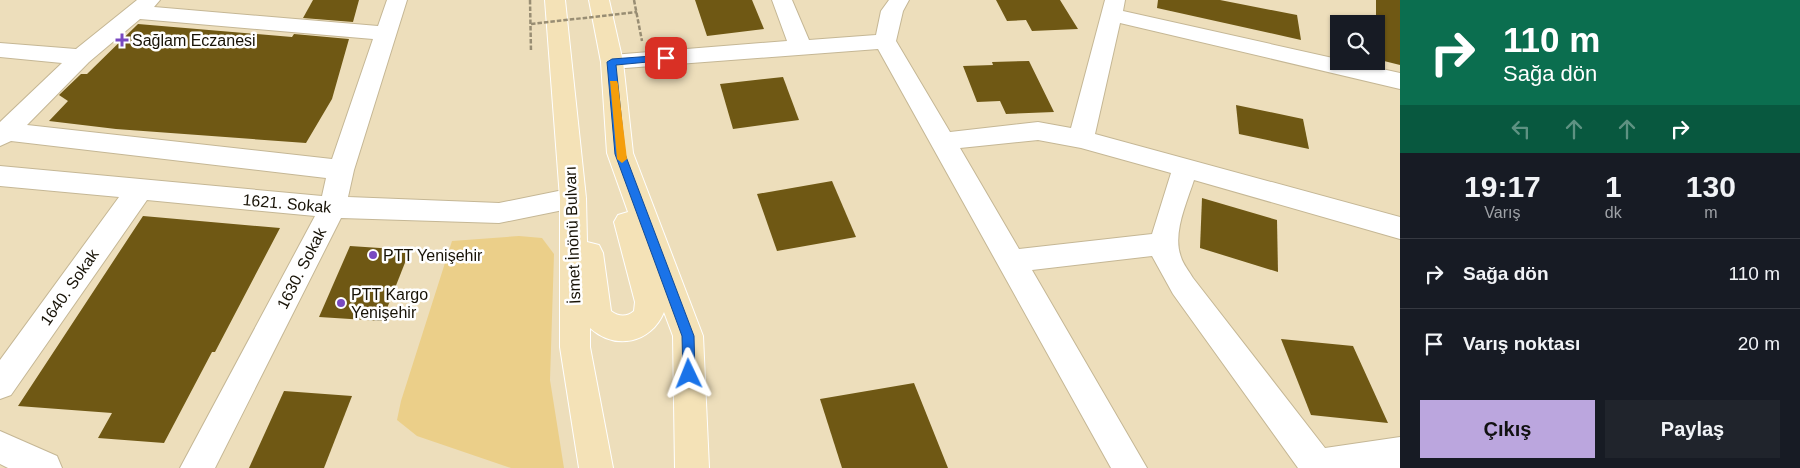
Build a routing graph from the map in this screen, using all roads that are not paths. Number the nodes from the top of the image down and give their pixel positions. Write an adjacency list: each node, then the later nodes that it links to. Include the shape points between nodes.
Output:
1 (397, 0): 8 (street, 1630. Sokak)
2 (555, 0): 19 (main road, İsmet İnönü Bulvarı)
3 (599, 0): 13 (main road)
4 (782, 0): 10 (street)
5 (899, 0): 9 (street, via 892,11)
6 (143, 6): 8 (street); 12 (street)
7 (1114, 8): 14 (street); 16 (street)
8 (384, 33): 20 (street, 1630. Sokak)
9 (885, 41): 10 (street); 17 (street)
10 (801, 48): 13 (street)
11 (0, 50): 12 (street)
12 (82, 57): 15 (street)
13 (612, 62): 18 (main road)
14 (1400, 81)
15 (2, 134): 20 (street)
16 (1081, 139): 17 (street, via 1038,131); 21 (street)
17 (944, 141): 28 (street)
18 (620, 154): 19 (main road, via 627,220 650,300 647,316 641,323 622,329 612,328 597,316 583,199); 36 (main road, via 688,336)
19 (569, 157): 24 (main road, İsmet İnönü Bulvarı)
20 (341, 170): 25 (street, 1630. Sokak)
21 (1185, 170): 26 (street); 27 (street)
22 (0, 176): 23 (street, 1621. Sokak)
23 (138, 190): 25 (street, 1621. Sokak); 29 (street, 1640. Sokak)
24 (573, 198): 25 (street, 1621. Sokak, via 499,213); 35 (main road, İsmet İnönü Bulvarı, via 575,347)
25 (332, 207): 34 (street, 1630. Sokak)
26 (1400, 228)
27 (1164, 244): 28 (street); 32 (street, via 1166,256 1183,286)
28 (1012, 261): 37 (street)
29 (0, 385)
30 (0, 447): 33 (street)
31 (1400, 454): 32 (street)
32 (1318, 467)
33 (45, 468)
34 (197, 468)
35 (596, 468)
36 (692, 468)
37 (1130, 468)

